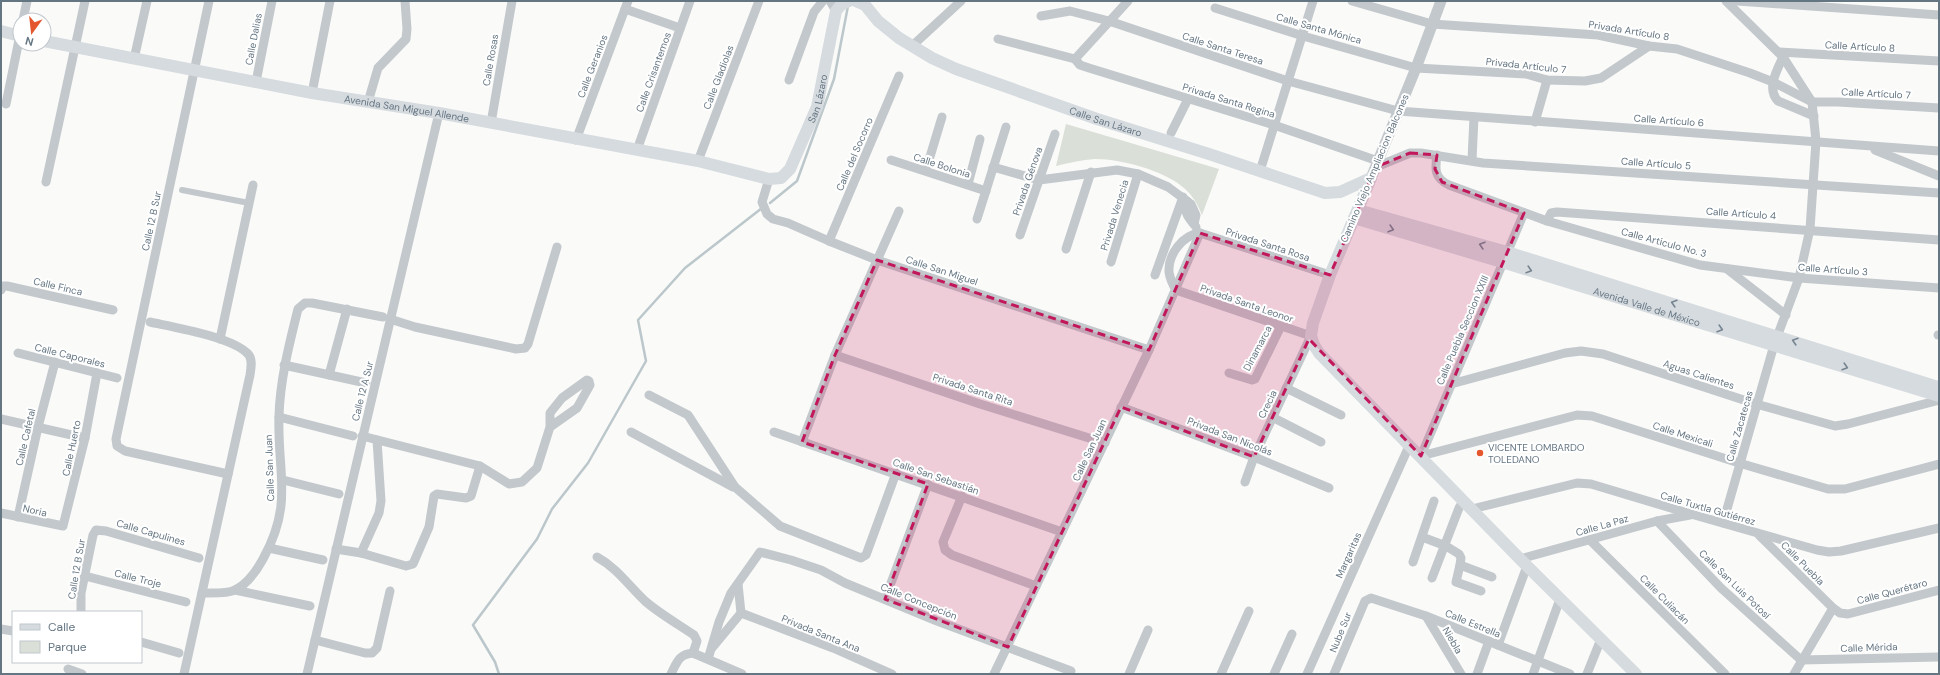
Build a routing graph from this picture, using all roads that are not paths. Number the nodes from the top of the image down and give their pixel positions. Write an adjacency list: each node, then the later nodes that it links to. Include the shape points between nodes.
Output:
1 (27, 1): 23 (street)
2 (85, 1): 36 (street)
3 (147, 1): 39 (street)
4 (209, 1): 43 (street, Calle 12 B Sur)
5 (272, 1): 48 (street, Calle Dalias)
6 (330, 1): 50 (street)
7 (405, 1): 52 (street, via 406,39 378,68)
8 (512, 1): 62 (street, Calle Rosas)
9 (690, 1): 28 (street, Calle Crisantemos)
10 (759, 1): 76 (street, Calle Gladiolas)
11 (823, 1): 45 (street, via 814,12)
12 (857, 1): 34 (main road, Calle San Lázaro, via 865,5 878,21)
13 (961, 1): 34 (street)
14 (1128, 1): 26 (street)
15 (1313, 1): 31 (street)
16 (1352, 1): 27 (street, Privada Artículo 8)
17 (1441, 1): 27 (street, Camino Viejo Ampliacion Balcones)
18 (1726, 1): 38 (street)
19 (1738, 1): 24 (street)
20 (840, 4): 84 (main road, San Lázaro, via 817,107 790,169 781,178)
21 (627, 5): 28 (street); 68 (street, Calle Geranios)
22 (1215, 8): 31 (street, Calle Santa Mónica)
23 (25, 12)
24 (1939, 15)
25 (1041, 16): 26 (street, Calle Santa Teresa, via 1070,11)
26 (1109, 21): 40 (street); 47 (street, Calle Santa Teresa)
27 (1432, 24): 35 (street, Privada Artículo 8, via 1598,35); 42 (street, Camino Viejo Ampliacion Balcones)
28 (680, 28): 71 (street, Calle Crisantemos)
29 (1, 31): 30 (main road)
30 (12, 34)
31 (1303, 36): 42 (street, Calle Santa Mónica); 47 (street)
32 (998, 39): 40 (street, Privada Santa Regina)
33 (52, 43): 36 (main road, Avenida San Miguel Allende)
34 (912, 46): 80 (main road, Calle San Lázaro, via 963,71 1097,119)
35 (1649, 46): 46 (street, Privada Artículo 7, via 1601,78); 49 (street, Privada Artículo 8, via 1691,52)
36 (76, 48): 39 (main road, Avenida San Miguel Allende); 86 (street)
37 (17, 52): 54 (street)
38 (1781, 54): 41 (street, Calle Artículo 8); 49 (street); 53 (street)
39 (134, 59): 43 (main road, Avenida San Miguel Allende)
40 (1075, 59): 51 (street, Privada Santa Regina, via 1080,65)
41 (1939, 62)
42 (1416, 68): 46 (street, Privada Artículo 7, via 1526,74); 56 (street, Camino Viejo Ampliacion Balcones)
43 (194, 70): 48 (main road, Avenida San Miguel Allende); 164 (street, Calle 12 B Sur, via 116,439 118,446 125,451)
44 (899, 76): 104 (street, Calle del Socorro)
45 (789, 80)
46 (1547, 80): 61 (street)
47 (1288, 81): 56 (street, Calle Santa Teresa); 63 (street)
48 (256, 82): 50 (main road, Avenida San Miguel Allende)
49 (1773, 82): 53 (street, Privada Artículo 8); 58 (street, via 1772,93 1778,101)
50 (312, 93): 52 (main road, Avenida San Miguel Allende)
51 (1188, 99): 63 (street, Privada Santa Regina); 65 (street)
52 (368, 102): 57 (main road, Avenida San Miguel Allende)
53 (1812, 102): 55 (street, Calle Artículo 7); 58 (street, Calle Zacatecas)
54 (6, 104)
55 (1939, 108)
56 (1398, 111): 60 (street, Calle Artículo 6); 78 (street, Camino Viejo Ampliacion Balcones)
57 (438, 113): 62 (main road, Avenida San Miguel Allende); 120 (street, Calle 12 A Sur)
58 (1814, 116): 69 (street, Calle Zacatecas)
59 (942, 117): 79 (street)
60 (1474, 117): 61 (street, Calle Artículo 6); 75 (street)
61 (1535, 122): 69 (street, Calle Artículo 6)
62 (491, 123): 68 (main road, Avenida San Miguel Allende)
63 (1274, 125): 78 (street, Privada Santa Regina); 80 (street)
64 (1006, 127): 77 (street)
65 (1171, 133)
66 (1055, 134): 85 (street, Privada Génova)
67 (980, 139): 87 (street)
68 (576, 140): 71 (main road, Avenida San Miguel Allende)
69 (1816, 141): 70 (street, Calle Artículo 6); 88 (street, Calle Zacatecas)
70 (1868, 147): 72 (street, Calle Artículo 6); 83 (street)
71 (637, 150): 76 (main road, Avenida San Miguel Allende)
72 (1939, 151)
73 (1437, 155): 75 (street, Calle Artículo 5); 78 (street, Calle Artículo 5, via 1410,153); 96 (street, via 1435,168 1442,182)
74 (891, 160): 79 (street, Calle Bolonia)
75 (1472, 160): 88 (street, Calle Artículo 5, via 1483,163)
76 (698, 161): 84 (main road, Avenida San Miguel Allende)
77 (993, 167): 85 (street); 91 (street)
78 (1375, 169): 80 (main road, Calle San Lázaro, via 1354,187 1333,194); 97 (main road, Camino Viejo Ampliacion Balcones)
79 (926, 170): 87 (street, Calle Bolonia)
80 (1260, 171)
81 (1091, 172): 82 (street, via 1117,170); 85 (street); 106 (street)
82 (1138, 174): 93 (street, via 1168,187); 109 (street, Privada Venecia)
83 (1939, 176)
84 (769, 179): 104 (street, Calle San Miguel, via 762,202 767,214 773,219)
85 (1039, 180): 102 (street, Privada Génova)
86 (46, 182)
87 (968, 184): 91 (street, Calle Bolonia)
88 (1814, 184): 92 (street, Calle Artículo 5); 100 (street, Calle Zacatecas)
89 (253, 185): 94 (street)
90 (182, 190): 94 (street)
91 (986, 191): 98 (street)
92 (1939, 193)
93 (1185, 199): 101 (street, via 1188,218); 111 (street)
94 (249, 203): 124 (street)
95 (899, 211): 108 (street)
96 (1524, 213): 99 (street, Calle Articulo No. 3); 107 (street, Calle Puebla Seccion XXIII)
97 (1356, 214): 107 (main road, Avenida Valle de México); 112 (main road, Camino Viejo Ampliacion Balcones)
98 (977, 219)
99 (1548, 221): 100 (street, Calle Artículo 4, via 1551,213 1557,212); 110 (street, Calle Articulo No. 3, via 1700,265)
100 (1810, 229): 103 (street, Calle Artículo 4); 113 (street, Calle Zacatecas)
101 (1200, 233): 112 (street, Privada Santa Rosa); 116 (street, Calle San Juan); 116 (street, via 1182,241 1171,259 1169,274)
102 (1020, 235)
103 (1939, 240)
104 (828, 241): 108 (street, Calle San Miguel)
105 (557, 246): 120 (street, via 525,348 501,346 415,327)
106 (1066, 249)
107 (1505, 257): 125 (main road, Avenida Valle de México); 136 (street, Calle Puebla Seccion XXIII)
108 (877, 260): 126 (street, Calle San Miguel); 128 (street)
109 (1111, 262)
110 (1726, 269): 113 (street, Calle Artículo 3); 119 (street, Calle Articulo No. 3)
111 (1155, 275)
112 (1330, 275): 123 (main road, Camino Viejo Ampliacion Balcones)
113 (1799, 278): 114 (street, Calle Artículo 3); 119 (street, Calle Zacatecas)
114 (1939, 288)
115 (1, 290): 118 (street, Calle Finca, via 3,286 7,286)
116 (1176, 290): 122 (street, Privada Santa Leonor); 126 (street, Calle San Juan)
117 (347, 309): 120 (street); 130 (street, Calle San Juan, via 305,303 298,309); 133 (street)
118 (113, 310)
119 (1786, 316): 125 (street, Calle Zacatecas)
120 (387, 318): 152 (street, Calle 12 A Sur)
121 (150, 322): 124 (street)
122 (1281, 326): 123 (street, Privada Santa Leonor); 132 (street, Dinamarca, via 1255,379)
123 (1311, 336): 138 (street, Crecia); 158 (main road, via 1319,353)
124 (220, 339): 164 (street, via 248,354 251,362)
125 (1776, 340): 137 (main road, Avenida Valle de México, one-way to 125); 140 (main road, Avenida Valle de México, one-way to 140); 142 (street, Calle Zacatecas)
126 (1149, 350): 143 (street, Calle San Juan)
127 (18, 353): 129 (street, Calle Caporales)
128 (835, 355): 155 (street); 157 (street, Privada Santa Rita)
129 (55, 362): 131 (street, Calle Caporales); 148 (street, Calle Cafetal)
130 (284, 366): 133 (street); 145 (street, Calle San Juan)
131 (97, 373): 134 (street, Calle Caporales); 153 (street, Calle Huerto)
132 (1229, 373)
133 (329, 375): 135 (street)
134 (117, 378)
135 (366, 383)
136 (1452, 384): 142 (street, Aguas Calientes, via 1565,353 1581,351 1603,354); 159 (street, Calle Puebla Seccion XXIII)
137 (1939, 387)
138 (1286, 388): 144 (street); 146 (street, Crecia)
139 (648, 395): 169 (street, via 688,415)
140 (1939, 396)
141 (1939, 400): 142 (street, Aguas Calientes, via 1835,426)
142 (1756, 404): 161 (street, Calle Zacatecas)
143 (1121, 407): 157 (street, Calle San Juan); 160 (street, Privada San Nicolás)
144 (1341, 415)
145 (279, 417): 152 (street); 166 (street, Calle San Juan)
146 (1272, 417): 156 (street); 160 (street, Crecia)
147 (1, 418): 148 (street)
148 (38, 427): 153 (street); 177 (street, Calle Cafetal)
149 (550, 428): 149 (street, via 577,408 590,385 589,381 562,398 550,413); 163 (street, via 537,468 522,482 509,484)
150 (631, 432): 169 (street)
151 (774, 432): 155 (street, Calle San Sebastián)
152 (358, 436): 154 (street); 189 (street, Calle 12 A Sur)
153 (84, 438): 180 (street, Calle Huerto)
154 (377, 440): 163 (street); 190 (street, via 381,501 379,513)
155 (802, 442): 165 (street, Calle San Sebastián)
156 (1321, 442)
157 (1105, 443): 183 (street, Calle San Juan)
158 (1409, 446): 159 (main road); 247 (street, Margaritas)
159 (1421, 456): 161 (street, Calle Mexicali, via 1578,415 1592,416); 174 (main road)
160 (1254, 457): 167 (street, Crecia); 170 (street, Privada San Nicolás)
161 (1739, 464): 162 (street, Calle Mexicali, via 1836,490); 179 (street, Calle Zacatecas)
162 (1939, 464)
163 (480, 466): 190 (street, via 471,496 434,496 430,527 413,564 406,566)
164 (228, 474): 206 (street)
165 (896, 474): 168 (street, Calle San Sebastián); 169 (street, via 866,555 861,558 780,526)
166 (283, 480): 171 (street); 188 (street, Calle San Juan, via 280,517)
167 (1245, 482)
168 (928, 484): 172 (street, Calle San Sebastián); 208 (street)
169 (735, 487)
170 (1329, 488)
171 (339, 494)
172 (962, 496): 183 (street, Calle San Sebastián); 201 (street, via 943,542 944,550)
173 (1434, 501): 185 (street)
174 (1468, 504): 176 (street, Calle Tuxtla Gutiérrez, via 1577,483 1591,484); 187 (street, via 1459,508); 195 (main road)
175 (1, 513): 177 (street, Noria)
176 (1691, 514): 178 (street, Calle La Paz); 179 (street, Calle Tuxtla Gutiérrez)
177 (18, 517): 180 (street, Noria)
178 (1657, 521): 186 (street, Calle La Paz); 232 (street, Calle San Luis Potosí, via 1721,588)
179 (1723, 523): 184 (street, Calle Tuxtla Gutiérrez)
180 (63, 526)
181 (1939, 528): 184 (street, Calle Tuxtla Gutiérrez, via 1829,552)
182 (96, 530): 191 (street, Calle Capulines); 197 (street, Calle 12 B Sur)
183 (1062, 532): 201 (street, Calle San Juan)
184 (1758, 534): 212 (street, Calle Puebla)
185 (1422, 537): 187 (street); 194 (street)
186 (1590, 540): 195 (street, Calle La Paz); 255 (street, Calle Culiacán)
187 (1446, 546): 196 (street, via 1459,554); 199 (street)
188 (269, 548): 193 (street); 202 (street, Calle San Juan, via 249,579)
189 (336, 549): 190 (street); 223 (street, Calle 12 A Sur)
190 (361, 553)
191 (199, 558)
192 (597, 558): 229 (street, via 618,571 648,603 694,635 697,641)
193 (323, 560)
194 (1413, 562)
195 (1523, 563): 209 (main road); 225 (street)
196 (1460, 565): 198 (street); 204 (street, via 1456,582)
197 (85, 576): 210 (street, Calle Troje); 213 (street, Calle 12 B Sur, via 81,593)
198 (1492, 577)
199 (1432, 578)
200 (738, 584): 208 (street, Calle Concepción, via 760,552 821,570); 215 (street); 217 (street, via 730,593)
201 (1036, 586): 226 (street, Calle San Juan)
202 (235, 590): 206 (street); 211 (street)
203 (1939, 590): 212 (street, Calle Querétaro, via 1848,614 1840,613)
204 (1481, 591)
205 (390, 592): 223 (street, via 377,648 372,653 365,654)
206 (202, 593): 238 (street)
207 (1367, 598): 216 (street, Calle Estrella); 248 (street, Nube Sur)
208 (885, 599): 226 (street, Calle Concepción)
209 (1560, 599): 222 (main road); 233 (street)
210 (186, 602)
211 (310, 606)
212 (1833, 608): 232 (street)
213 (81, 611)
214 (1249, 611): 245 (street)
215 (742, 613): 217 (street); 227 (street); 242 (street, Privada Santa Ana)
216 (1426, 616): 225 (street, Calle Estrella); 249 (street, Niebla)
217 (719, 622): 227 (street)
218 (1, 628): 220 (street)
219 (1148, 630): 244 (street)
220 (12, 631)
221 (1292, 634): 246 (street)
222 (1601, 639): 253 (street); 254 (main road)
223 (315, 640): 239 (street, Calle 12 A Sur)
224 (142, 642): 228 (street)
225 (1493, 643): 233 (street, Calle Estrella); 250 (street)
226 (1008, 647): 236 (street, Calle Concepción); 243 (street, Calle San Juan)
227 (710, 649): 231 (street)
228 (179, 653)
229 (694, 653): 231 (street); 240 (street, via 678,658)
230 (1936, 656): 232 (street, Calle Mérida)
231 (708, 659): 235 (street)
232 (1801, 660): 256 (street)
233 (1538, 661): 251 (street); 252 (street, Calle Estrella)
234 (68, 668): 237 (street)
235 (726, 671): 241 (street)
236 (1071, 671)
237 (82, 674)
238 (184, 674)
239 (307, 674)
240 (671, 674)
241 (742, 674)
242 (892, 674)
243 (994, 674)
244 (1129, 674)
245 (1221, 674)
246 (1274, 674)
247 (1307, 674)
248 (1334, 674)
249 (1461, 674)
250 (1477, 674)
251 (1533, 674)
252 (1570, 674)
253 (1587, 674)
254 (1636, 674)
255 (1725, 674)
256 (1794, 674)

